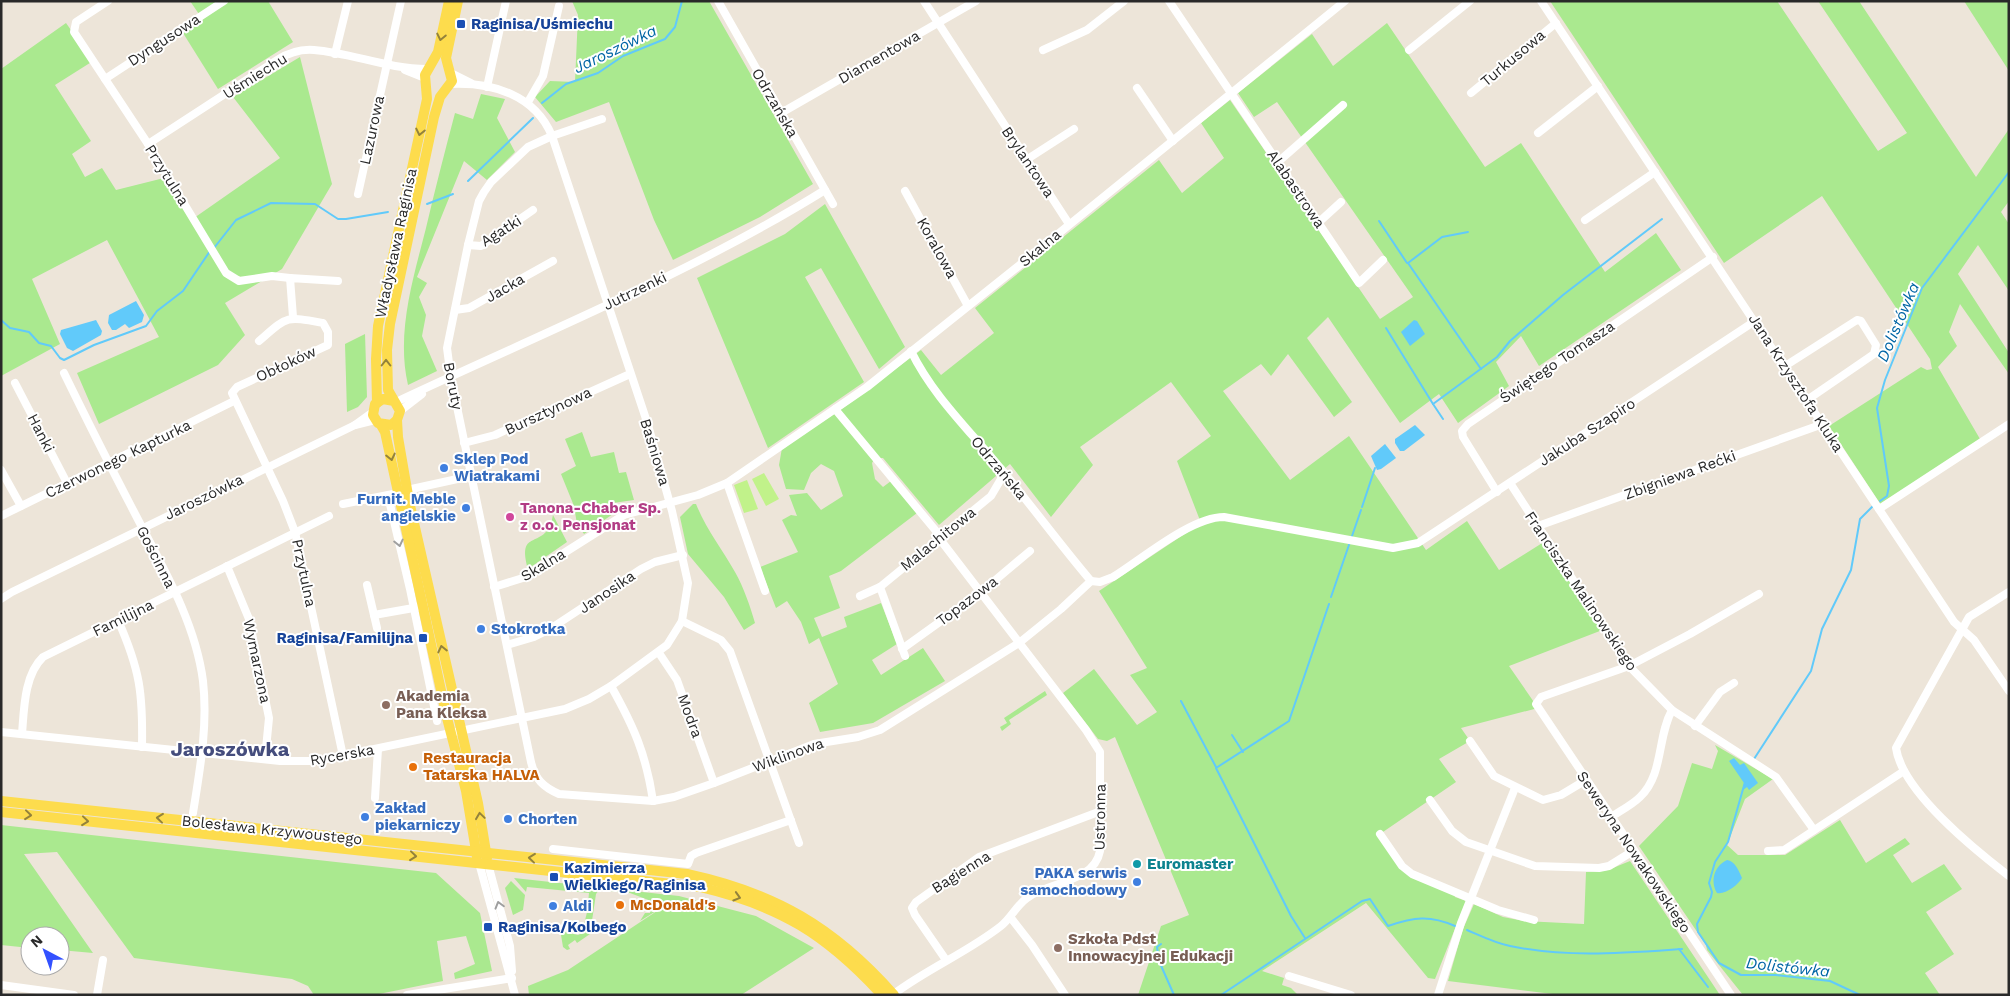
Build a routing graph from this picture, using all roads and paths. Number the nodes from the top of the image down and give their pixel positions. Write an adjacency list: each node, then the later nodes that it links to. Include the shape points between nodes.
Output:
1 (108, 1): 25 (street, Przytulna, via 76,22 74,32)
2 (224, 1): 25 (street, Dyngusowa)
3 (348, 1): 21 (street)
4 (401, 1): 22 (street, Lazurowa)
5 (449, 1): 24 (main road, Władysława Raginisa, one-way to 24, via 438,52)
6 (458, 1): 23 (main road, via 446,58)
7 (506, 1): 29 (street)
8 (718, 1): 35 (street, Odrzańska)
9 (924, 1): 18 (street, Brylantowa)
10 (976, 1): 18 (street, Diamentowa)
11 (1124, 1): 19 (street, via 1087,30)
12 (1169, 1): 32 (street, Alabastrowa)
13 (1345, 1): 32 (street, Skalna)
14 (1470, 1): 20 (street)
15 (1541, 1): 17 (street, Jana Krzysztofa Kluka)
16 (559, 6): 33 (street, via 543,76)
17 (1556, 23): 27 (street, Jana Krzysztofa Kluka); 31 (street, Turkusowa)
18 (938, 24): 35 (street, Diamentowa); 42 (street, Brylantowa)
19 (1043, 50)
20 (1409, 50)
21 (335, 54): 22 (street, Uśmiechu); 41 (street, Uśmiechu, via 304,50 284,56)
22 (386, 65): 24 (street, Uśmiechu); 47 (street, Lazurowa)
23 (450, 71): 24 (main road, via 441,64); 26 (street, Baśniowa); 28 (main road, Władysława Raginisa)
24 (427, 75): 28 (main road, via 437,91); 76 (main road, Władysława Raginisa, one-way to 76, via 427,99 378,326)
25 (105, 79): 41 (street, Przytulna)
26 (475, 84): 28 (street, Baśniowa); 29 (street, Baśniowa)
27 (1598, 86): 38 (street); 44 (street, Jana Krzysztofa Kluka)
28 (448, 87): 74 (main road, Władysława Raginisa, one-way to 28, via 388,390 386,376 390,324 434,117 440,96)
29 (486, 87): 33 (street, Baśniowa, via 511,93)
30 (1136, 88): 40 (street)
31 (1470, 93)
32 (1233, 94): 40 (street, Skalna); 43 (street, Alabastrowa)
33 (528, 102): 39 (street, Baśniowa, via 542,116)
34 (1344, 105): 43 (street)
35 (781, 113): 45 (street, Odrzańska)
36 (602, 119): 39 (street, Boruty)
37 (1074, 130): 42 (street)
38 (1538, 133)
39 (552, 136): 54 (street, Boruty, via 528,147 491,182 479,201); 60 (street, Baśniowa)
40 (1172, 141): 53 (street, Skalna)
41 (148, 144): 58 (street, Przytulna, via 229,276 239,281 272,276)
42 (1026, 160): 53 (street, Brylantowa)
43 (1278, 162): 52 (street, Alabastrowa)
44 (1655, 172): 51 (street); 55 (street, Jana Krzysztofa Kluka)
45 (825, 190): 49 (street, Odrzańska); 60 (street, Jutrzenki, via 765,228)
46 (905, 191): 61 (street, Koralowa)
47 (358, 194)
48 (1341, 202): 52 (street)
49 (833, 204)
50 (533, 210): 54 (street, Agatki, via 481,246)
51 (1584, 220)
52 (1318, 223): 56 (street, Alabastrowa, via 1360,283)
53 (1069, 224): 61 (street, Skalna)
54 (468, 245): 62 (street, Boruty)
55 (1713, 257): 64 (street, Jana Krzysztofa Kluka); 89 (street, Świętego Tomasza, via 1468,424 1462,431 1463,437)
56 (1383, 260)
57 (553, 261): 62 (street, Jacka, via 469,308)
58 (290, 278): 59 (street); 63 (street)
59 (338, 281)
60 (607, 305): 69 (street, Baśniowa); 70 (street, Jutrzenki)
61 (968, 306): 66 (street, Skalna)
62 (455, 310): 70 (street, Boruty, via 447,348)
63 (293, 317): 65 (street, via 285,319); 73 (street, Obłoków, via 323,323 328,332 328,345 237,388 232,394)
64 (1755, 321): 67 (street, Jana Krzysztofa Kluka); 86 (street, Jakuba Szapiro)
65 (259, 341)
66 (911, 351): 75 (street, Skalna); 83 (street, Odrzańska, via 934,389)
67 (1784, 366): 72 (street, Jana Krzysztofa Kluka); 72 (street, via 1857,320 1861,321 1876,344 1874,354)
68 (64, 373): 80 (street, Gościnna)
69 (630, 374): 79 (street, Bursztynowa, via 495,435); 91 (street, Baśniowa)
70 (451, 378): 74 (street, Jutrzenki); 79 (street, Boruty)
71 (15, 383): 87 (street, Hanki)
72 (1807, 400): 77 (street, Jana Krzysztofa Kluka)
73 (234, 401): 80 (street, Czerwonego Kapturka); 81 (street, Przytulna)
74 (397, 409): 76 (main road, via 391,425); 76 (main road, via 383,399); 88 (main road, Władysława Raginisa)
75 (835, 410): 85 (street, Skalna); 100 (street, Ustronna, via 936,531)
76 (377, 415): 81 (street, Jaroszówka); 88 (main road, Władysława Raginisa, one-way to 88)
77 (1822, 424): 94 (street, Jana Krzysztofa Kluka); 97 (street, Zbigniewa Rećki)
78 (2009, 424): 94 (street)
79 (464, 443): 84 (street, Boruty)
80 (109, 464): 87 (street, Czerwonego Kapturka); 98 (street, Gościnna)
81 (266, 467): 98 (street, Jaroszówka); 99 (street, Przytulna)
82 (1, 470): 93 (street)
83 (1001, 470): 100 (street, Malachitowa, via 1001,479 994,494); 104 (street, Odrzańska)
84 (471, 476): 88 (street); 106 (street, Boruty)
85 (727, 483): 91 (street, Skalna); 108 (street)
86 (1510, 483): 89 (street, Jakuba Szapiro); 97 (street, Franciszka Malinowskiego)
87 (67, 484): 93 (street, Czerwonego Kapturka)
88 (403, 490): 90 (street); 115 (main road, Władysława Raginisa); 126 (main road, Władysława Raginisa, one-way to 88)
89 (1497, 492): 104 (street, Jakuba Szapiro, via 1418,543 1393,548 1224,516 1210,517 1113,577 1100,582)
90 (388, 496): 92 (street); 115 (street, one-way to 115)
91 (670, 503): 102 (street, Baśniowa); 106 (street, Skalna, via 612,520 526,577)
92 (343, 504)
93 (21, 506): 95 (street, Czerwonego Kapturka)
94 (1879, 509): 120 (street, Jana Krzysztofa Kluka)
95 (1, 516)
96 (329, 516): 99 (street, Familijna)
97 (1538, 526): 124 (street, Franciszka Malinowskiego)
98 (142, 528): 109 (street, Gościnna); 114 (street, Jaroszówka)
99 (295, 532): 103 (street, Familijna); 140 (street, Przytulna)
100 (938, 538): 107 (street, Malachitowa); 111 (street, Ustronna)
101 (1030, 551): 111 (street, Topazowa)
102 (682, 555): 118 (street, Baśniowa, via 688,594); 122 (street, Janosika, via 641,569 550,630)
103 (227, 566): 109 (street, Familijna); 141 (street, Wymarzona, via 249,619 270,718)
104 (1091, 581): 121 (street, Wiklinowa)
105 (367, 585): 116 (street)
106 (494, 587): 122 (street, Boruty)
107 (880, 587): 111 (street, Topazowa, via 903,652); 113 (street, Malachitowa)
108 (765, 591)
109 (174, 592): 117 (street, Familijna); 139 (street, Gościnna, via 195,644 202,678 205,712)
110 (2009, 592): 120 (street, via 1969,617)
111 (980, 593): 121 (street, Ustronna)
112 (1759, 594): 124 (street)
113 (860, 596)
114 (1, 599)
115 (419, 607): 116 (street); 126 (main road, Władysława Raginisa); 131 (street)
116 (374, 615): 119 (street)
117 (118, 620): 135 (street, Familijna, via 39,662 30,679); 137 (street, via 138,673 143,705)
118 (682, 621): 123 (street, Baśniowa); 142 (street, via 721,640 730,651)
119 (377, 628)
120 (1961, 629): 128 (street, Jana Krzysztofa Kluka, via 1974,640); 143 (street, via 1959,639 1897,744 1896,751)
121 (1019, 643): 142 (street, Wiklinowa, via 880,730 814,744); 151 (street, Ustronna, via 1100,752)
122 (507, 645): 130 (street, Boruty)
123 (659, 653): 127 (street, Baśniowa); 145 (street, Modra, via 677,680)
124 (1629, 666): 129 (street, Franciszka Malinowskiego); 144 (street, Seweryna Nowakowskiego, via 1541,697 1536,704)
125 (1734, 683): 132 (street, via 1720,692)
126 (445, 684): 134 (main road, Władysława Raginisa)
127 (611, 686): 130 (street, Baśniowa, via 565,709); 150 (street, via 643,752)
128 (2009, 691)
129 (1672, 710): 132 (street, Franciszka Malinowskiego); 155 (street, via 1647,789)
130 (522, 720): 134 (street, Baśniowa); 150 (street, Wiklinowa, via 534,772 547,788 559,794)
131 (437, 722)
132 (1695, 726): 158 (street, Franciszka Malinowskiego, via 1776,777)
133 (1, 732): 135 (street, Rycerska)
134 (456, 732): 138 (street, Rycerska); 164 (main road, Władysława Raginisa)
135 (22, 734): 137 (street, Rycerska)
136 (1470, 741): 146 (street, via 1494,776)
137 (142, 746): 139 (street, Rycerska)
138 (378, 749): 140 (street, Rycerska); 147 (street)
139 (202, 753): 141 (street, Rycerska); 154 (street)
140 (343, 756): 141 (street, Rycerska, via 307,762)
141 (265, 759)
142 (769, 762): 145 (street, Wiklinowa); 156 (street)
143 (1904, 772): 158 (street); 167 (street, via 1973,849)
144 (1586, 780): 146 (street, via 1553,799 1543,800); 155 (street, Seweryna Nowakowskiego)
145 (714, 783): 150 (street, Wiklinowa)
146 (1515, 788): 161 (street)
147 (375, 798)
148 (1430, 800): 161 (street, via 1458,838)
149 (1, 801): 153 (main road, Bolesława Krzywoustego)
150 (653, 801)
151 (1101, 811): 169 (street, Ustronna, via 1100,850 1096,863 1083,874 1032,894 1019,905); 172 (street, Bagienna, via 979,857 916,902 912,908 914,915)
152 (1, 812): 157 (main road, Bolesława Krzywoustego, one-way to 157)
153 (117, 813): 157 (main road, via 120,820); 164 (main road, Bolesława Krzywoustego, one-way to 153)
154 (193, 813)
155 (1611, 817): 162 (street, Seweryna Nowakowskiego)
156 (790, 820): 160 (street); 165 (street, via 696,853 688,864)
157 (114, 824): 166 (main road, Bolesława Krzywoustego, one-way to 166)
158 (1814, 830): 163 (street, via 1784,850)
159 (1380, 834): 168 (street, via 1402,866 1412,874)
160 (799, 844)
161 (1490, 851): 162 (street, via 1535,866 1581,868 1609,866); 168 (street)
162 (1633, 851): 187 (street, Seweryna Nowakowskiego)
163 (1768, 851)
164 (481, 852): 165 (main road, Bolesława Krzywoustego, one-way to 164); 166 (main road, Władysława Raginisa)
165 (552, 860): 166 (main road, Bolesława Krzywoustego); 178 (main road, via 687,874 748,890 826,930 858,956); 183 (main road, one-way to 183, via 700,887 764,906 827,942)
166 (483, 864): 174 (street, Władysława Raginisa)
167 (2009, 876)
168 (1471, 899): 170 (street); 186 (street)
169 (1011, 918): 172 (street, Ustronna); 184 (street)
170 (1534, 920)
171 (103, 960): 180 (street)
172 (946, 960): 178 (street, Ustronna)
173 (1289, 976): 185 (street)
174 (512, 978): 177 (street); 182 (street, Władysława Raginisa)
175 (1, 984): 176 (street)
176 (14, 991): 179 (street)
177 (445, 992): 181 (street)
178 (894, 994)
179 (74, 995)
180 (98, 995)
181 (407, 995)
182 (515, 995)
183 (882, 995)
184 (1065, 995)
185 (1351, 995)
186 (1438, 995)
187 (1731, 995)

